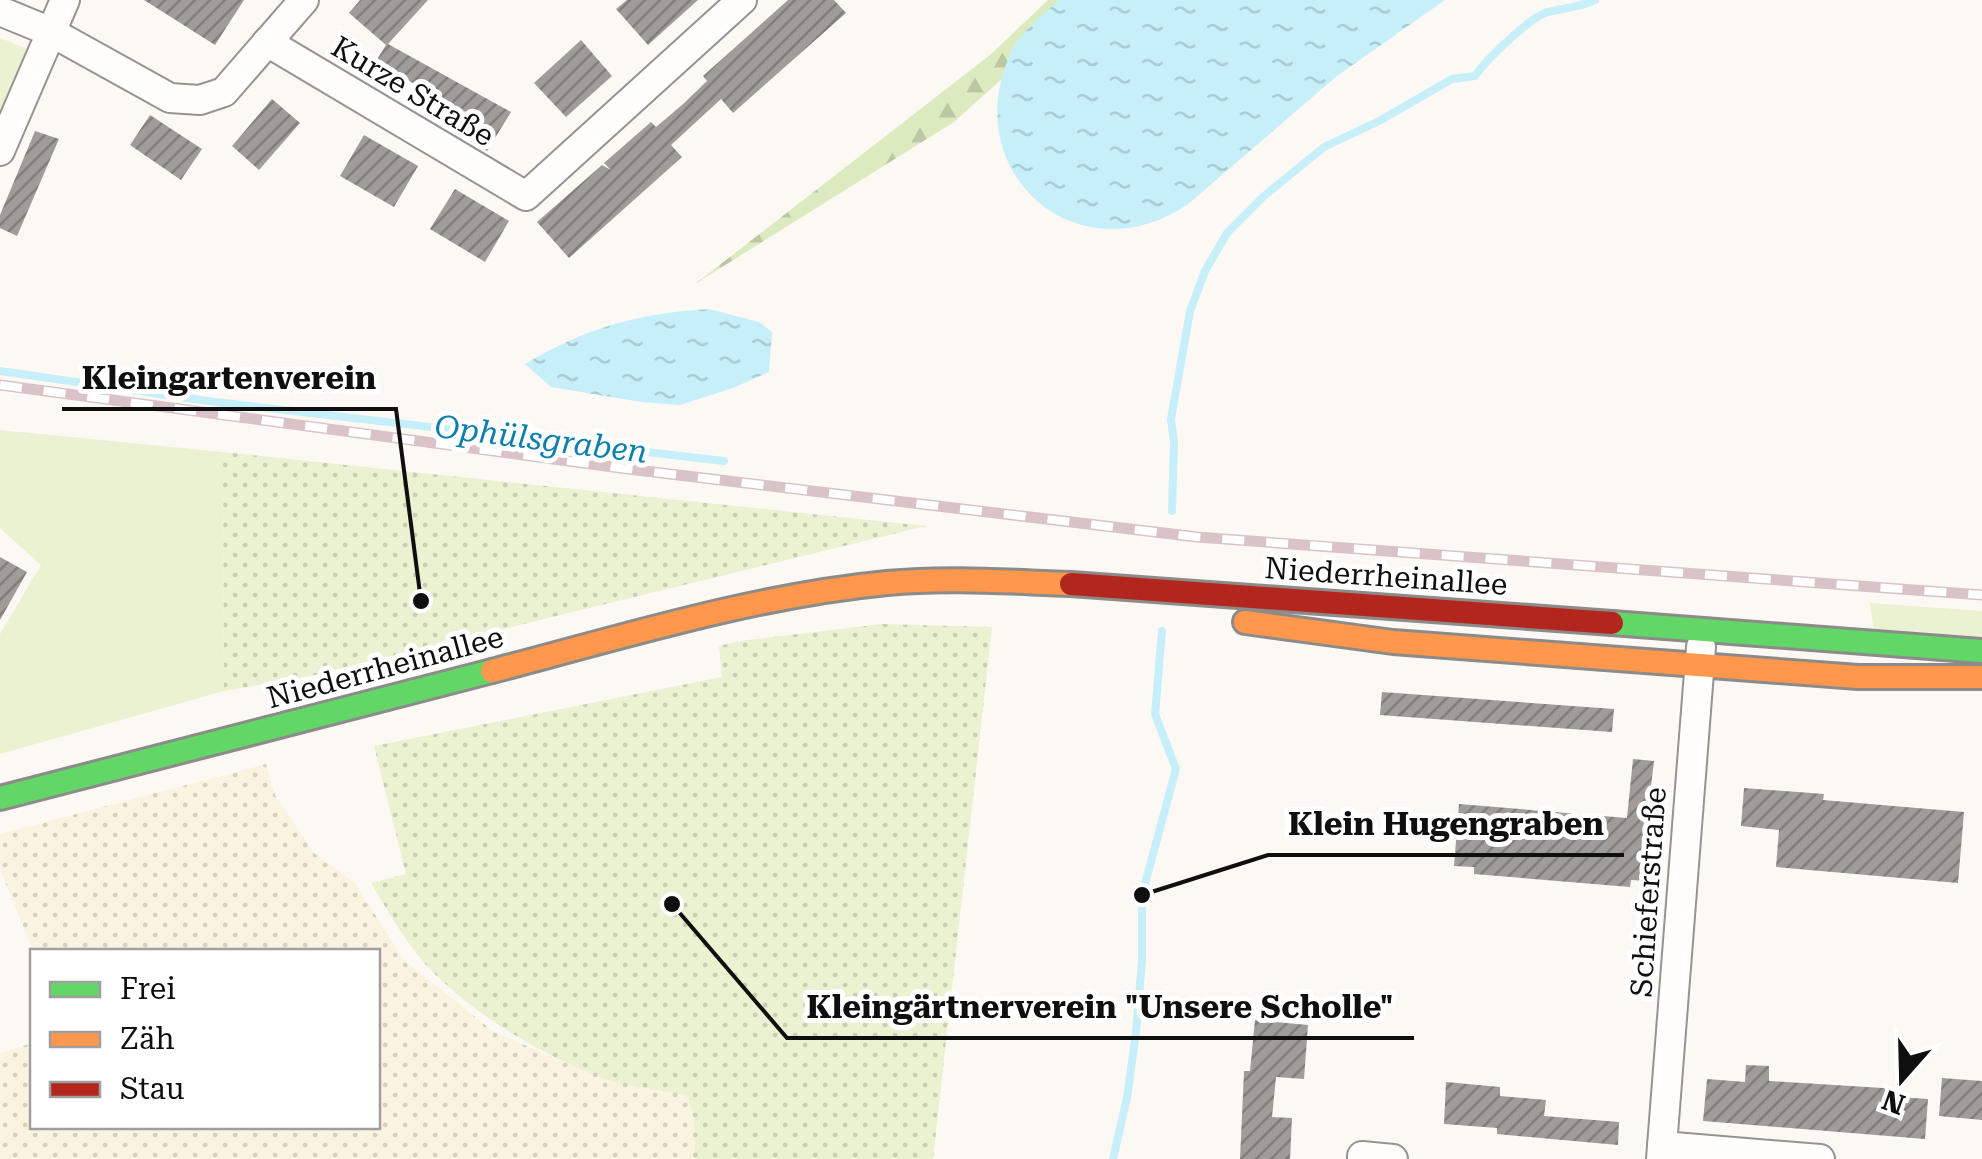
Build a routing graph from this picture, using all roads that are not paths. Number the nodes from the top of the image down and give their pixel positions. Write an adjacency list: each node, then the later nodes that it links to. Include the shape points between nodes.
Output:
1 (65, 0): 5 (street)
2 (304, 0): 6 (street)
3 (742, 0): 6 (street, Kurze Straße, via 526,196)
4 (0, 11): 5 (street)
5 (52, 32): 6 (street, via 170,98 200,100 224,92); 7 (street)
6 (267, 42)
7 (0, 151)
8 (786, 600): 9 (main road, Niederrheinallee); 11 (main road, Niederrheinallee, via 886,582 1017,580); 15 (main road, Niederrheinallee)
9 (1040, 606)
10 (1212, 619): 13 (main road, Niederrheinallee, via 1393,642)
11 (1703, 631): 12 (main road, Niederrheinallee); 13 (street, Schieferstraße)
12 (1982, 651)
13 (1700, 664): 14 (main road, Niederrheinallee, via 1858,677); 16 (street, Schieferstraße)
14 (1982, 677)
15 (0, 798)
16 (1661, 1153): 19 (street)
17 (1362, 1159): 18 (street)
18 (1393, 1159)
19 (1820, 1159)

